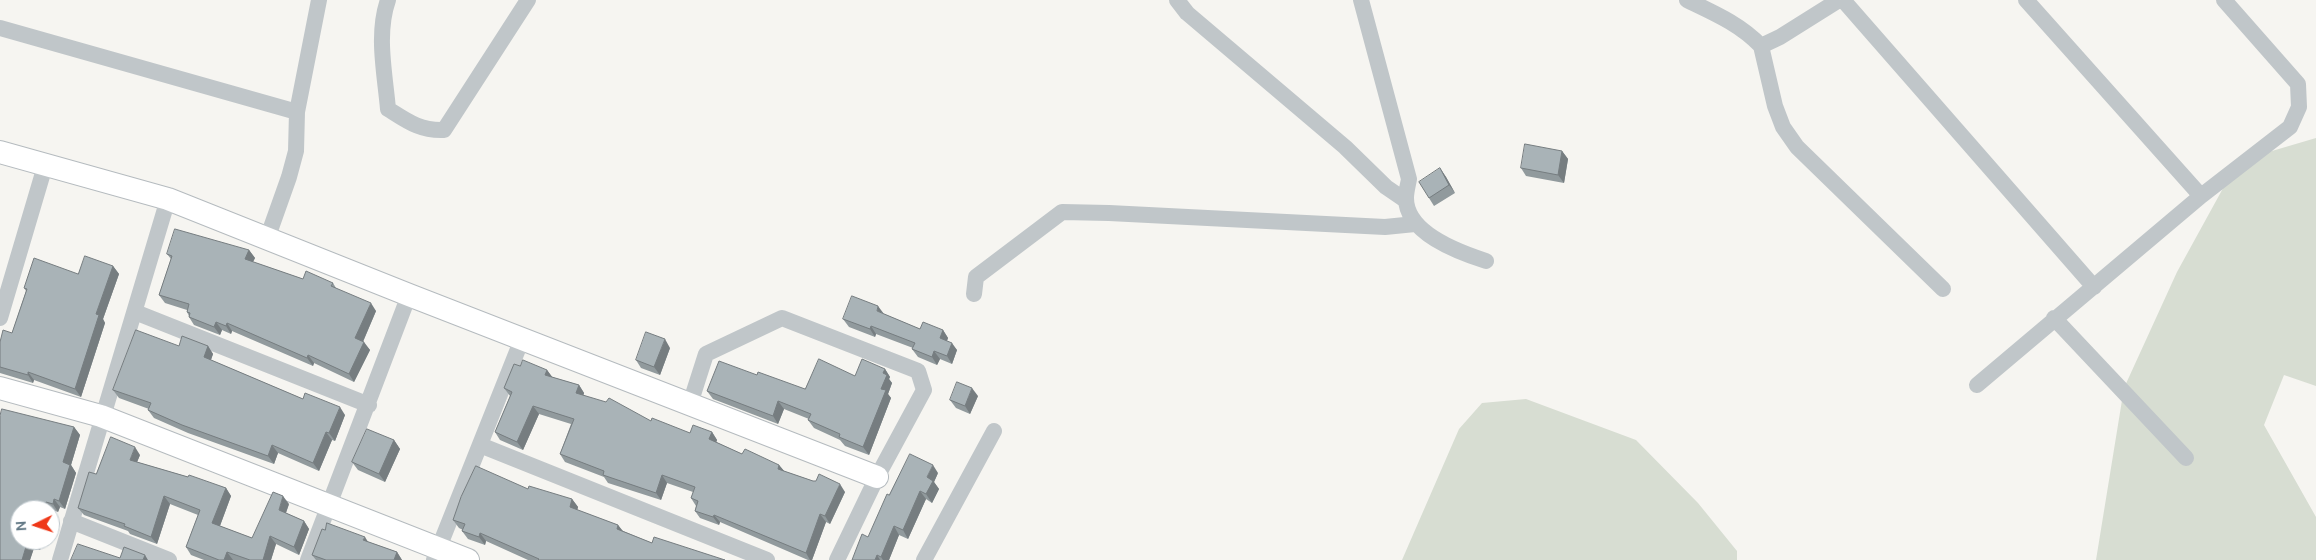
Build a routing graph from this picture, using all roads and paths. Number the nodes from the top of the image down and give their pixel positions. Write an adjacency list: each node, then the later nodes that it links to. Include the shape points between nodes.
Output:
1 (319, 0): 13 (street)
2 (388, 0): 3 (street, via 383,24 383,53 388,109 413,126 444,130)
3 (528, 0)
4 (1177, 0): 18 (street, via 1187,13 1386,187)
5 (1361, 0): 18 (street, via 1409,179)
6 (1687, 0): 12 (street, via 1748,32)
7 (1839, 0): 12 (street)
8 (1843, 0): 22 (street)
9 (2026, 0): 16 (street)
10 (2224, 0): 16 (street, via 2298,84 2299,107 2290,127)
11 (0, 28): 13 (street)
12 (1761, 46): 23 (street, via 1775,106 1783,127 1797,147)
13 (297, 112): 20 (street, via 296,151)
14 (0, 152): 15 (street)
15 (45, 166): 17 (street); 27 (street)
16 (2201, 196): 22 (street)
17 (168, 198): 20 (street); 26 (street)
18 (1406, 200): 19 (street)
19 (1415, 224): 21 (street, via 1453,250); 24 (street, via 1385,227 1062,212 976,277)
20 (267, 239): 25 (street)
21 (1486, 261)
22 (2094, 287): 28 (street)
23 (1943, 289)
24 (974, 294)
25 (410, 295): 29 (street); 33 (street)
26 (135, 312): 33 (street); 34 (street)
27 (0, 318)
28 (2054, 318): 30 (street); 37 (street)
29 (522, 339): 32 (street); 36 (street)
30 (1977, 384)
31 (0, 388): 34 (street)
32 (690, 404): 38 (street); 38 (street, via 706,354 782,318 918,371 924,390)
33 (369, 405): 39 (street)
34 (101, 416): 39 (street); 40 (street)
35 (994, 431): 48 (street)
36 (480, 445): 41 (street); 46 (street)
37 (2186, 458)
38 (877, 476): 47 (street)
39 (329, 506): 41 (street); 44 (street)
40 (70, 521): 42 (street); 43 (street)
41 (436, 554): 45 (street)
42 (60, 560)
43 (169, 560)
44 (308, 560)
45 (468, 560)
46 (767, 560)
47 (837, 560)
48 (924, 560)

